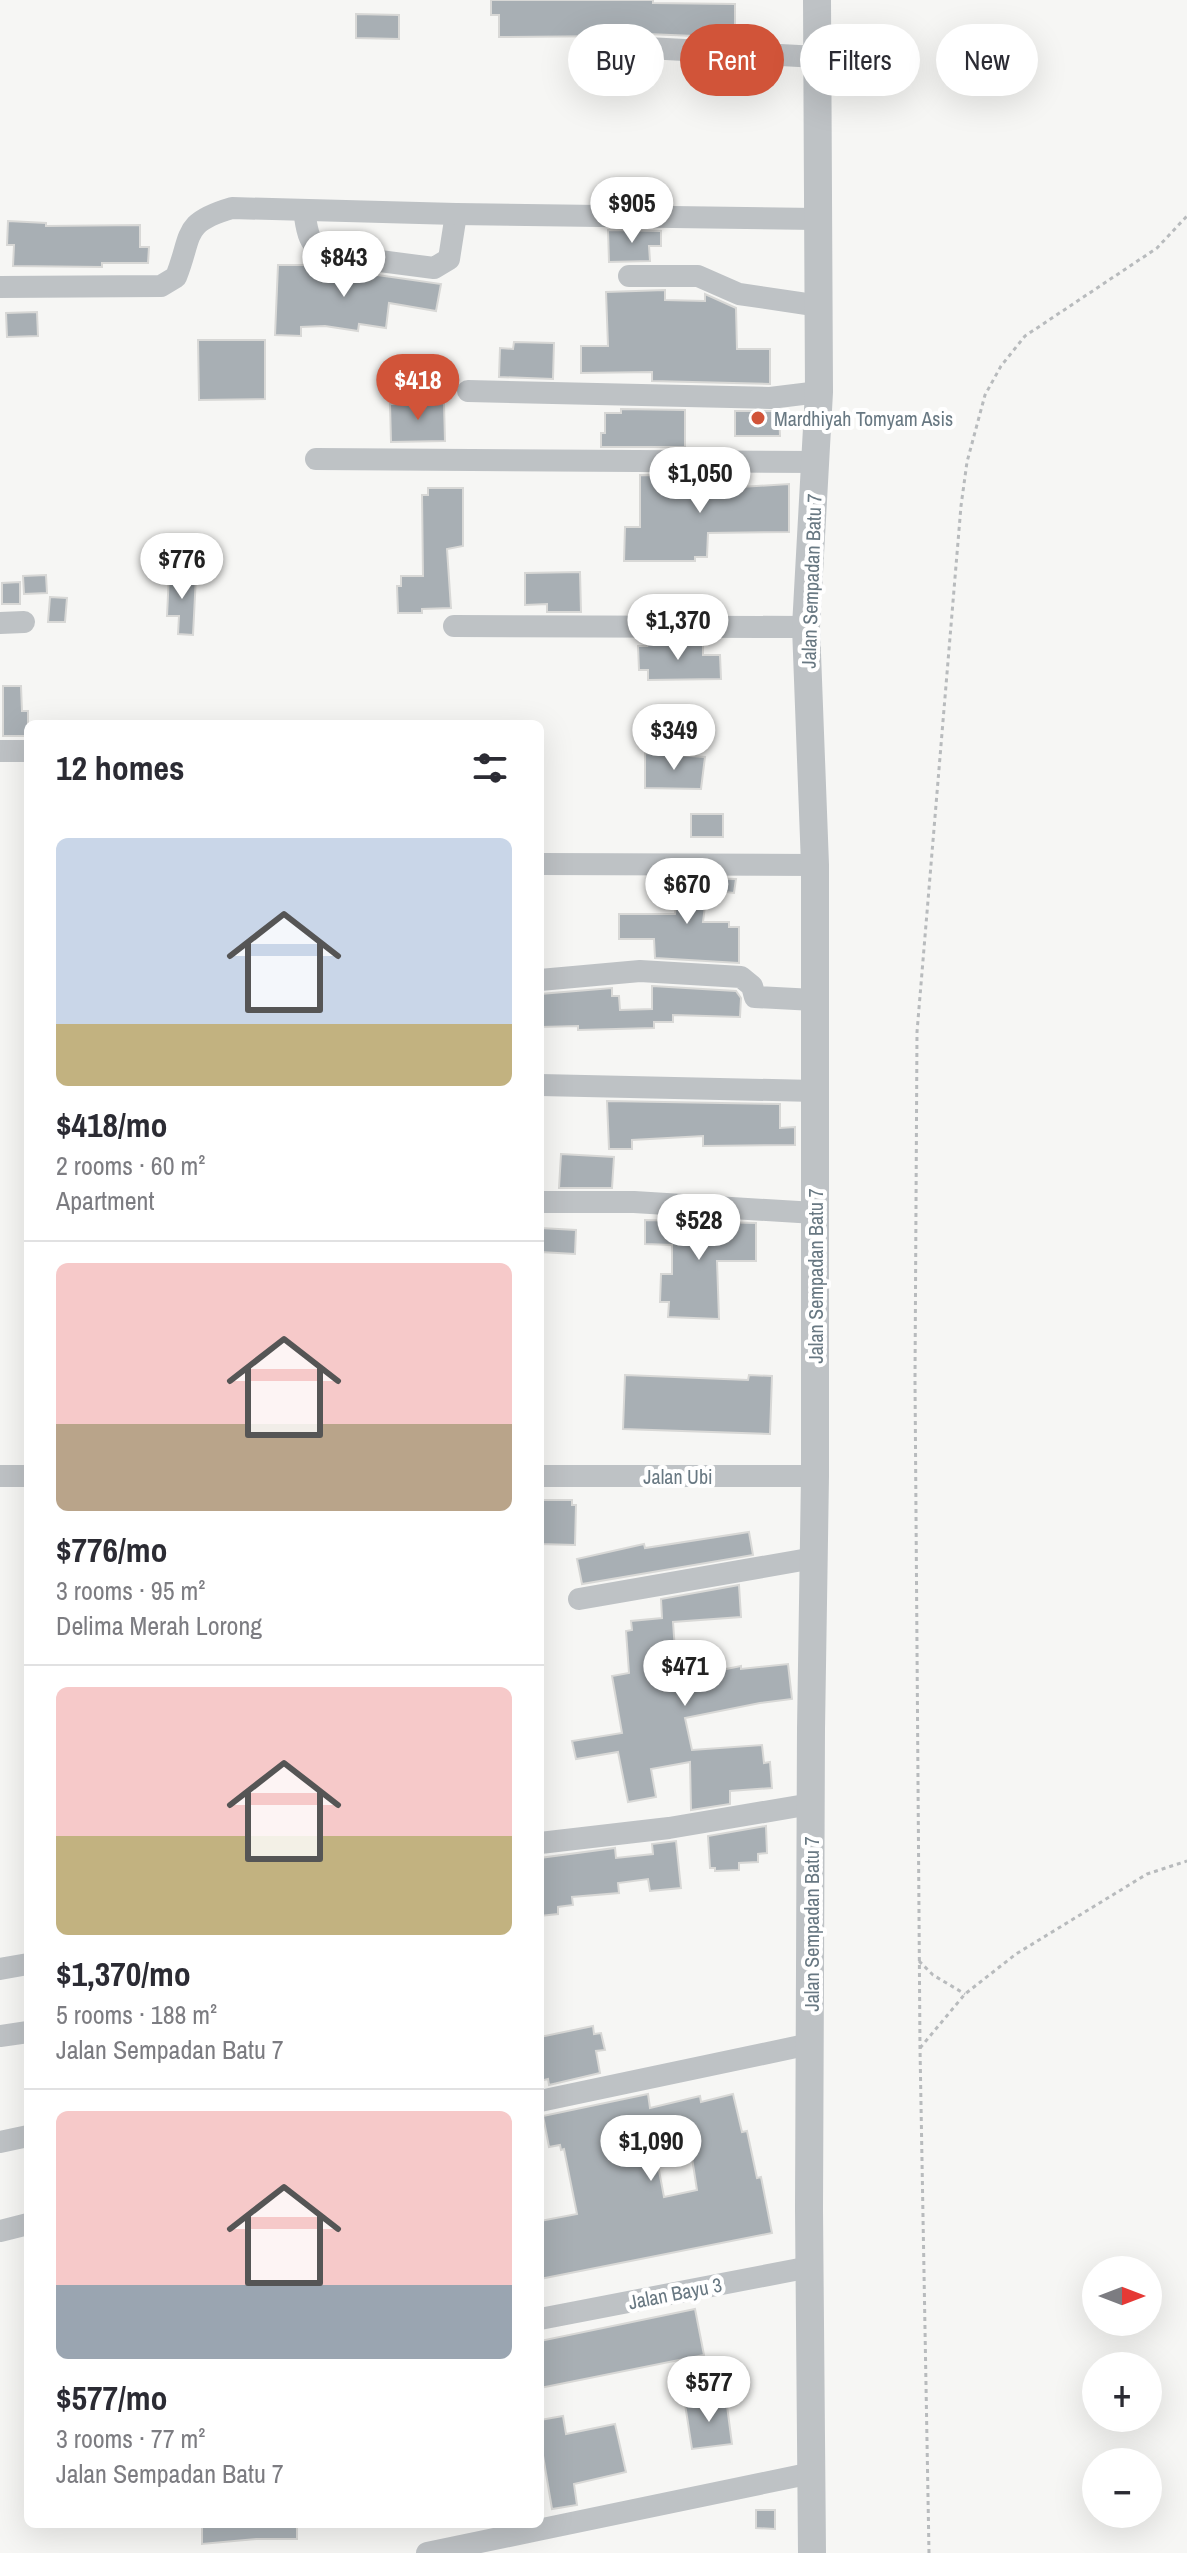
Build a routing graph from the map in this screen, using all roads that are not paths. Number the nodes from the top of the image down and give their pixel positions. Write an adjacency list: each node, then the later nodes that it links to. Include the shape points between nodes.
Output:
1 (817, 0): 2 (street, Jalan Sempadan Batu 7)
2 (817, 24)
3 (664, 49): 4 (street)
4 (800, 56)
5 (817, 96): 8 (street, Jalan Sempadan Batu 7)
6 (304, 210): 7 (street); 7 (street, via 308,238 326,254 434,268 449,259); 10 (street, via 232,208 205,216 189,232 176,277 161,286)
7 (456, 214): 8 (street)
8 (816, 219): 11 (street, Jalan Sempadan Batu 7)
9 (629, 276): 11 (street, via 698,276 739,294)
10 (0, 287)
11 (820, 306): 13 (street, Jalan Sempadan Batu 7)
12 (468, 391): 13 (street, via 756,398)
13 (819, 392): 15 (street, Jalan Sempadan Batu 7)
14 (316, 459): 15 (street)
15 (816, 462): 19 (street, Jalan Sempadan Batu 7)
16 (24, 622): 17 (street)
17 (0, 623)
18 (454, 626): 19 (street)
19 (806, 627): 23 (street, Jalan Sempadan Batu 7)
20 (0, 751): 21 (street)
21 (24, 751)
22 (544, 864): 23 (street)
23 (815, 865): 25 (street, Jalan Sempadan Batu 7)
24 (544, 980): 25 (street, via 640,971 741,977 755,997)
25 (814, 1000): 27 (street, Jalan Sempadan Batu 7)
26 (544, 1085): 27 (street)
27 (815, 1091): 29 (street, Jalan Sempadan Batu 7)
28 (544, 1202): 29 (street)
29 (815, 1213): 33 (street, Jalan Sempadan Batu 7)
30 (0, 1476): 31 (street)
31 (24, 1476)
32 (544, 1476): 33 (street, Jalan Ubi)
33 (815, 1476): 34 (street, Jalan Sempadan Batu 7)
34 (814, 1558): 35 (street); 36 (street, Jalan Sempadan Batu 7)
35 (579, 1599)
36 (811, 1804): 37 (street); 42 (street, Jalan Sempadan Batu 7)
37 (544, 1843)
38 (24, 1965): 39 (street)
39 (0, 1969)
40 (24, 2033): 41 (street)
41 (0, 2036)
42 (810, 2044): 43 (street); 48 (street, Jalan Sempadan Batu 7)
43 (544, 2100)
44 (24, 2137): 45 (street)
45 (0, 2142)
46 (24, 2225): 47 (street)
47 (0, 2231)
48 (810, 2267): 49 (street, Jalan Bayu 3); 50 (street, Jalan Sempadan Batu 7)
49 (544, 2318)
50 (812, 2473): 51 (street); 52 (street, Jalan Sempadan Batu 7)
51 (427, 2553)
52 (812, 2553)

